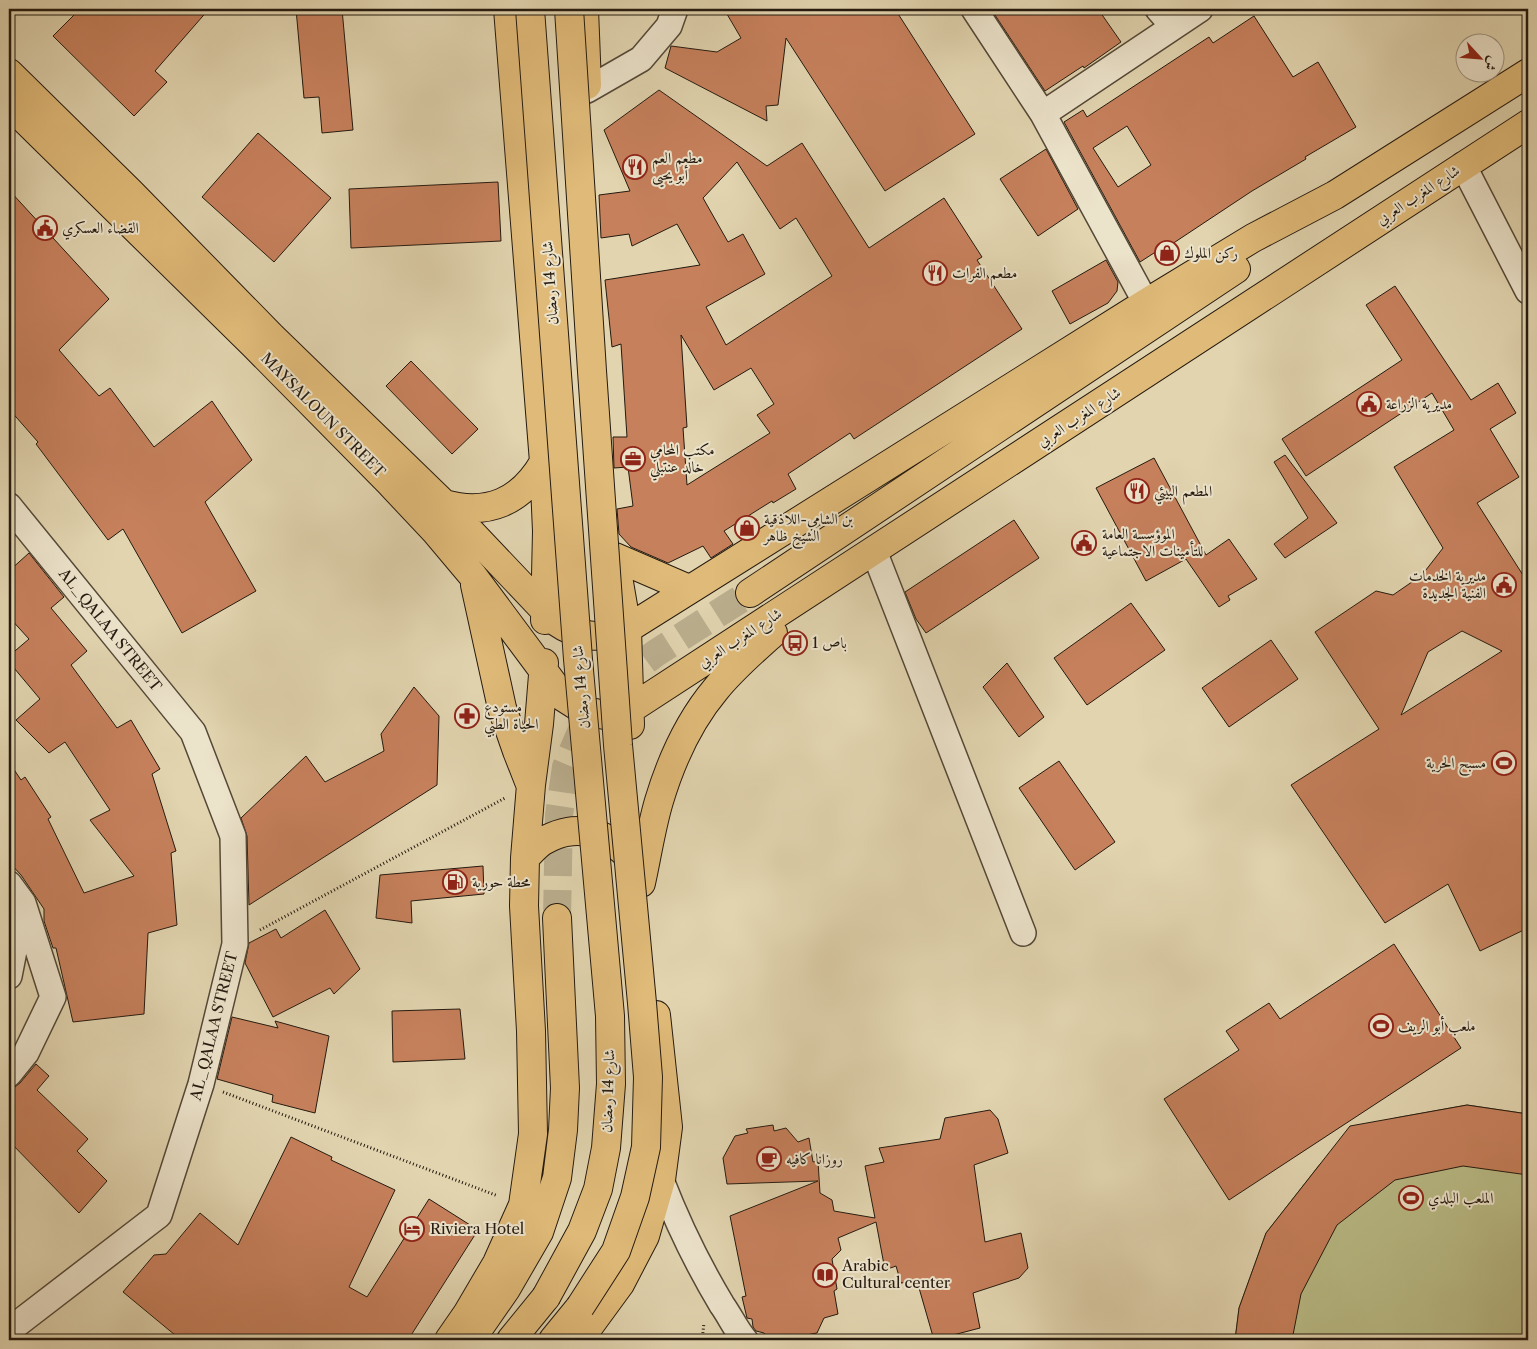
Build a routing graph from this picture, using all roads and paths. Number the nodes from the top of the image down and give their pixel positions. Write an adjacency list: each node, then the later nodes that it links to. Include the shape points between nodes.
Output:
1 (508, 9): 19 (main road)
2 (530, 9): 47 (main road, شارع 14 رمضان, bridge, via 577,649 610,1016 611,1084 606,1148 598,1189 582,1231 546,1297)
3 (570, 9): 48 (main road, bridge, via 618,735 648,1077 646,1147 635,1197 616,1251 580,1307)
4 (584, 9): 11 (main road)
5 (675, 9): 11 (street, via 669,26 642,59)
6 (974, 9): 13 (street)
7 (1200, 9): 8 (street)
8 (1165, 18): 13 (street)
9 (9, 73): 20 (main road, MAYSALOUN STREET)
10 (1528, 73): 16 (main road)
11 (587, 90): 23 (main road)
12 (9, 104): 25 (main road, MAYSALOUN STREET, via 382,475)
13 (1043, 114): 18 (street)
14 (1528, 124): 15 (main road, شارع المغرب العربي)
15 (1463, 166): 17 (street); 22 (main road, شارع المغرب العربي)
16 (1335, 195): 18 (main road, via 1253,238); 27 (main road, via 1265,249)
17 (1528, 291)
18 (1146, 303): 26 (main road)
19 (544, 462): 20 (main road, via 527,487 502,503 473,509); 28 (main road, via 547,531)
20 (444, 504): 28 (main road, MAYSALOUN STREET)
21 (9, 506): 38 (street, AL_QALAA STREET, via 193,732 233,836)
22 (874, 551): 24 (main road, شارع المغرب العربي); 37 (street)
23 (615, 557): 26 (main road); 29 (main road)
24 (838, 574): 31 (main road, شارع المغرب العربي); 34 (main road, via 739,663 694,719 659,802)
25 (473, 576): 30 (main road, MAYSALOUN STREET); 32 (main road, via 502,708)
26 (689, 589): 29 (main road)
27 (750, 593)
28 (545, 609): 29 (main road, MAYSALOUN STREET, via 555,621 582,635 598,637); 30 (main road)
29 (627, 629): 31 (main road)
30 (544, 670): 31 (main road, MAYSALOUN STREET, via 563,697 585,712 605,716); 32 (main road)
31 (629, 710): 34 (main road)
32 (530, 785): 33 (main road); 38 (path)
33 (525, 858): 34 (main road, via 543,840 566,832 592,832 614,842 632,860); 43 (main road, via 533,1134)
34 (641, 883): 42 (main road, via 668,1127)
35 (16, 893): 39 (street); 40 (street, via 53,998 26,1053)
36 (557, 918): 46 (main road, via 565,1088 557,1178 539,1232 506,1289)
37 (1023, 933)
38 (235, 944): 41 (street, AL_QALAA STREET)
39 (9, 976)
40 (9, 1074)
41 (201, 1084): 43 (path); 44 (street, AL_QALAA STREET, via 159,1215)
42 (661, 1180): 49 (main road, via 644,1236 620,1284); 50 (street, via 682,1232 708,1282)
43 (523, 1206): 45 (main road, via 497,1264)
44 (9, 1329)
45 (449, 1340)
46 (470, 1340)
47 (511, 1340)
48 (553, 1340)
49 (579, 1340)
50 (746, 1340)

